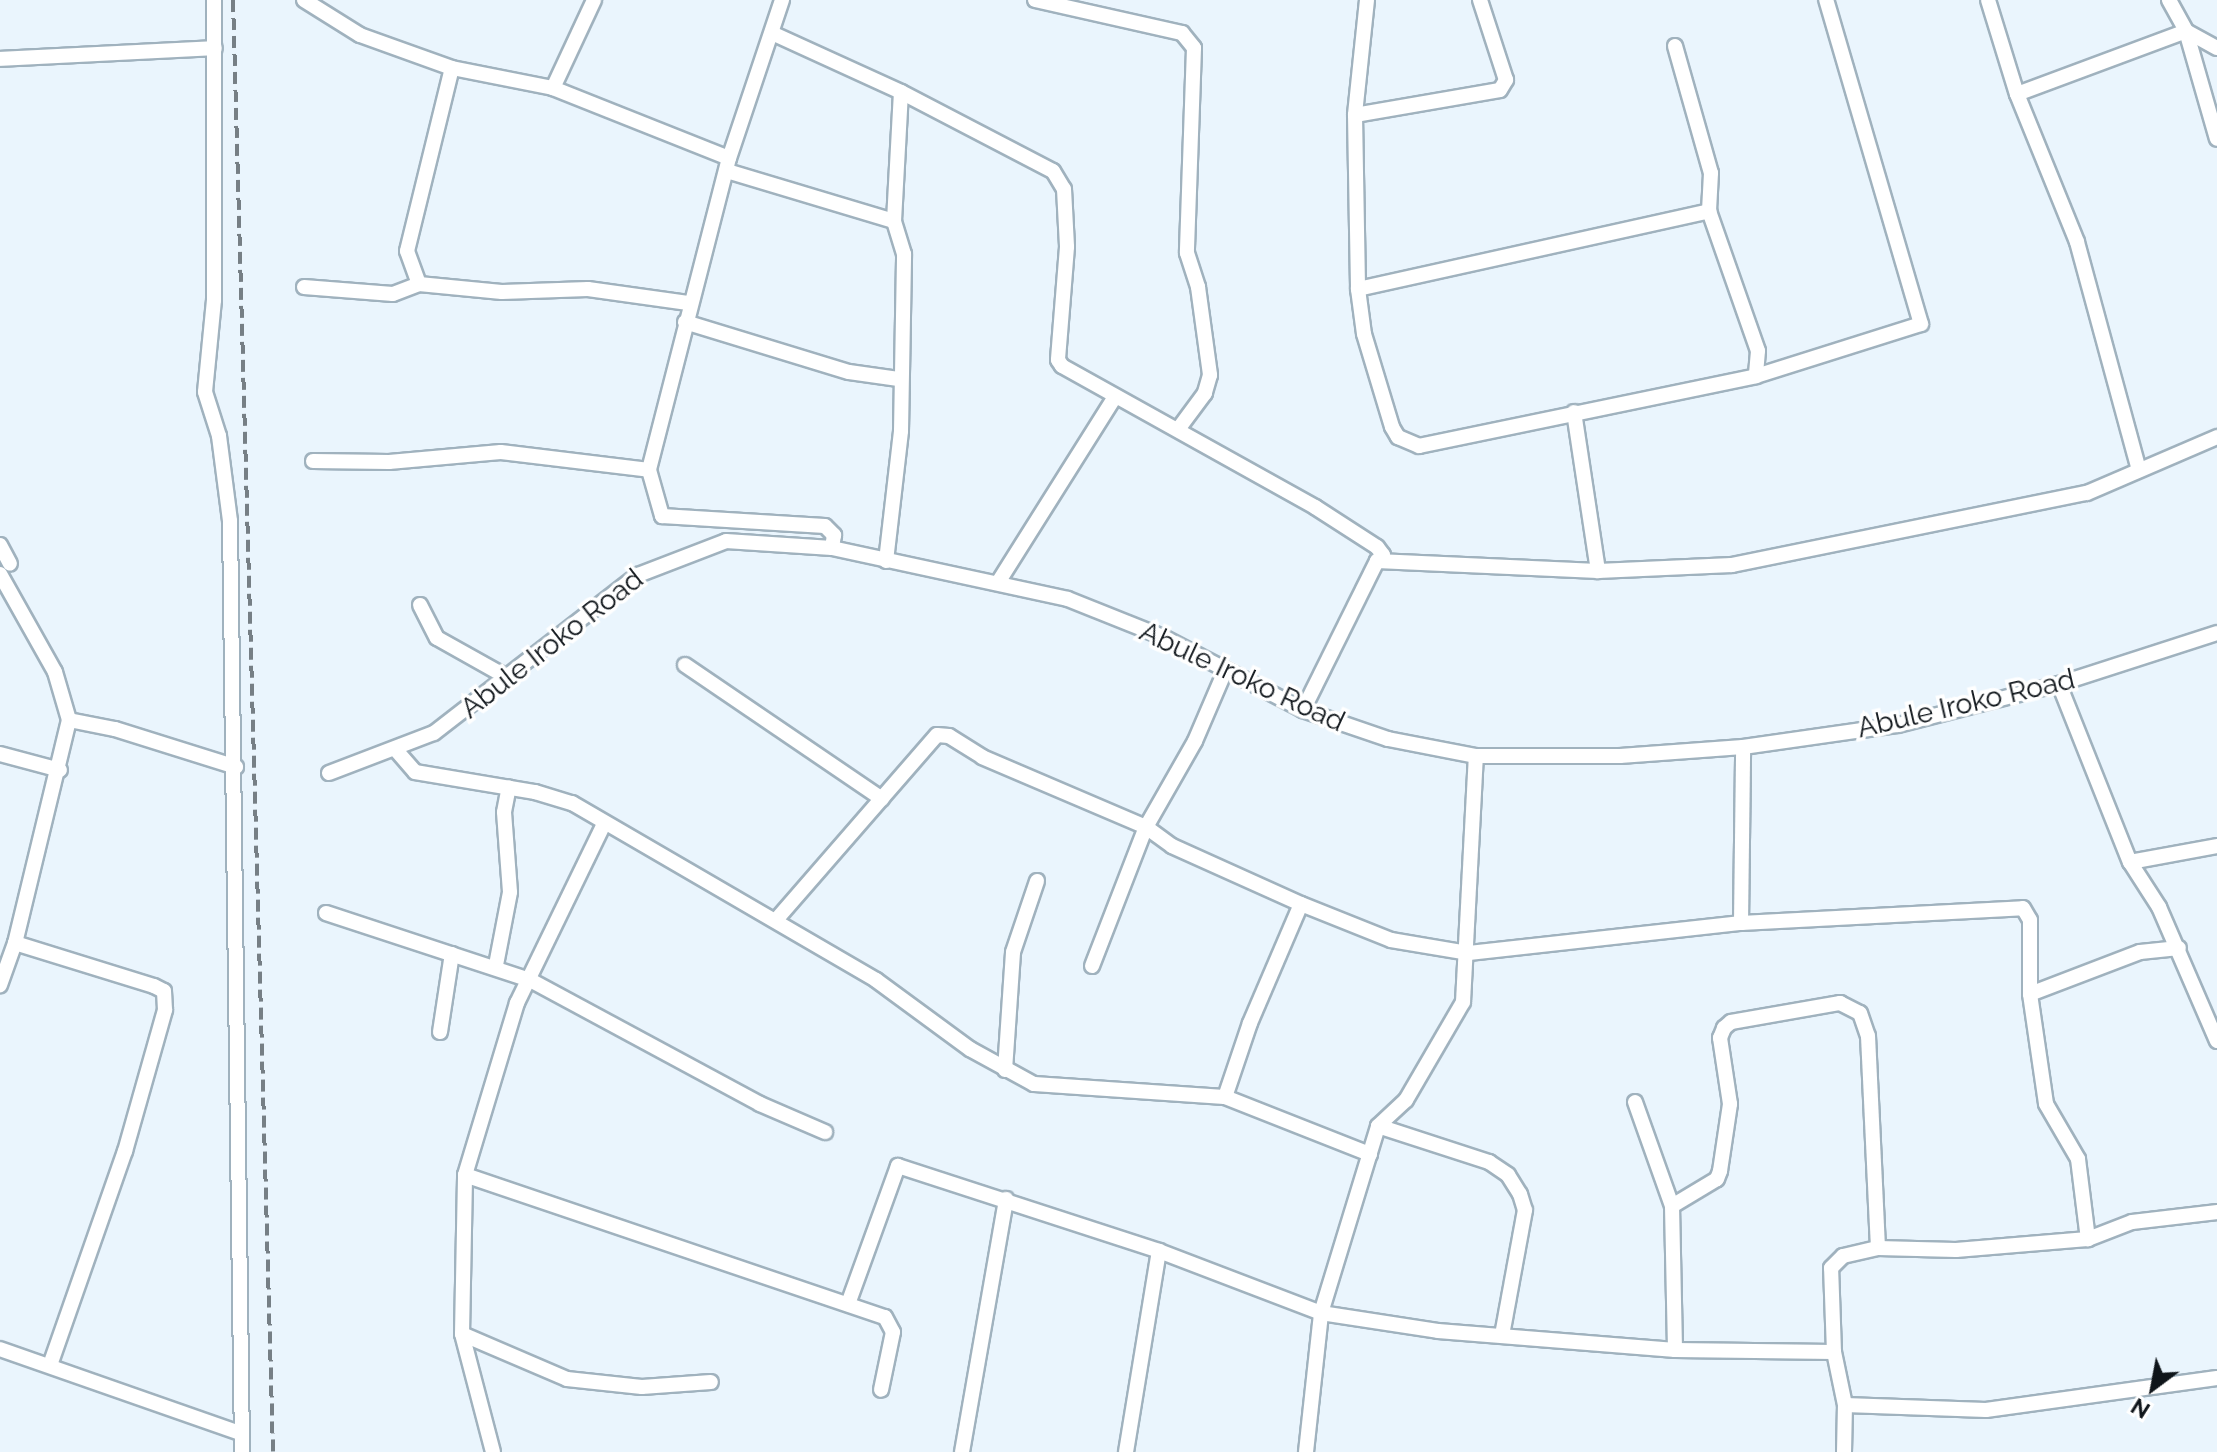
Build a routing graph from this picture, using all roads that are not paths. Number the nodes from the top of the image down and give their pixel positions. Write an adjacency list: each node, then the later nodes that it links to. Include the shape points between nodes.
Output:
1 (214, 0): 14 (street)
2 (304, 0): 17 (street, via 360,35)
3 (594, 0): 18 (street)
4 (782, 0): 12 (street)
5 (1035, 0): 35 (street, via 1182,33 1194,48 1187,253 1198,287 1210,375 1205,393)
6 (1367, 0): 21 (street)
7 (1480, 0): 21 (street, via 1506,80 1500,90)
8 (1826, 0): 31 (street, via 1921,324)
9 (1988, 0): 20 (street)
10 (2169, 0): 11 (street)
11 (2186, 31): 15 (street); 20 (street); 22 (street)
12 (774, 34): 19 (street); 23 (street)
13 (1675, 46): 24 (street, via 1711,173)
14 (215, 48): 16 (street); 59 (street, via 214,300 205,392 219,436 230,521)
15 (2217, 48)
16 (0, 59)
17 (452, 68): 18 (street); 26 (street, via 407,251)
18 (553, 88): 23 (street)
19 (901, 92): 25 (street); 33 (street, via 1060,179 1067,247 1058,360)
20 (2017, 94): 39 (street, via 2077,242)
21 (1355, 115): 28 (street)
22 (2217, 139)
23 (728, 164): 25 (street); 29 (street)
24 (1709, 211): 28 (street); 31 (street, via 1758,351)
25 (894, 221): 32 (street, via 904,254)
26 (419, 284): 27 (street, via 393,294); 29 (street, via 502,292 588,289)
27 (304, 287)
28 (1358, 289): 34 (street, via 1364,334 1398,437 1419,446)
29 (688, 303): 30 (street)
30 (685, 322): 32 (street, via 849,372); 38 (street)
31 (1756, 376): 34 (street)
32 (899, 379): 42 (street, via 901,431)
33 (1115, 397): 35 (street); 46 (street)
34 (1574, 412): 45 (street)
35 (1179, 428): 43 (street, via 1364,537 1383,555)
36 (2217, 437): 39 (street)
37 (313, 461): 38 (street, via 389,462 501,452)
38 (649, 470): 41 (street, via 662,516 825,526 834,535)
39 (2139, 470): 45 (street, via 2087,493 1779,558)
40 (0, 545): 44 (street)
41 (832, 548): 42 (street, Abule Iroko Road); 51 (street, Abule Iroko Road, via 726,541 662,561)
42 (886, 561): 46 (street, Abule Iroko Road)
43 (1377, 561): 45 (street); 53 (street)
44 (5, 569): 54 (street, via 55,672)
45 (1598, 571)
46 (999, 581): 50 (street, Abule Iroko Road, via 1091,608)
47 (420, 605): 51 (street, via 437,638)
48 (2217, 633): 52 (street, Abule Iroko Road)
49 (685, 665): 63 (street)
50 (1225, 671): 53 (street, Abule Iroko Road); 65 (street, via 1195,741)
51 (503, 675): 56 (street, Abule Iroko Road, via 466,711)
52 (2059, 684): 55 (street, Abule Iroko Road, via 1898,725); 67 (street)
53 (1303, 710): 58 (street, Abule Iroko Road, via 1388,739)
54 (69, 720): 59 (street); 60 (street)
55 (1743, 747): 58 (street, Abule Iroko Road, via 1620,756); 72 (street)
56 (396, 750): 61 (street, Abule Iroko Road); 62 (street, via 415,772)
57 (0, 754): 60 (street)
58 (1476, 756): 75 (street)
59 (236, 767): 109 (street)
60 (60, 770): 73 (street)
61 (329, 773)
62 (509, 787): 64 (street, via 572,803); 77 (street, via 504,812 510,892)
63 (882, 799): 65 (street, via 929,741 949,736 995,763); 71 (street)
64 (604, 824): 71 (street); 79 (street)
65 (1146, 827): 69 (street, via 1172,846); 78 (street)
66 (2217, 846): 67 (street)
67 (2130, 862): 74 (street)
68 (1037, 881): 84 (street, via 1013,952)
69 (1301, 904): 75 (street, via 1391,940); 85 (street)
70 (326, 913): 76 (street)
71 (776, 920): 84 (street, via 876,980)
72 (1741, 923): 75 (street); 81 (street, via 2023,908 2030,920)
73 (15, 943): 80 (street); 104 (street, via 164,991 165,1010 125,1151)
74 (2179, 948): 81 (street, via 2140,952); 83 (street)
75 (1469, 953): 87 (street, via 1463,1002 1451,1026 1406,1100)
76 (452, 954): 77 (street); 82 (street)
77 (496, 965): 79 (street)
78 (1092, 966)
79 (530, 980): 88 (street, via 760,1104); 90 (street, via 500,1049)
80 (0, 985)
81 (2030, 994): 94 (street, via 2046,1104 2078,1159)
82 (440, 1032)
83 (2217, 1041)
84 (1005, 1070): 85 (street, via 1034,1084 1067,1089)
85 (1225, 1097): 89 (street)
86 (1635, 1102): 92 (street)
87 (1378, 1126): 89 (street); 100 (street, via 1489,1162 1508,1175 1520,1194 1525,1210)
88 (825, 1132)
89 (1370, 1154): 98 (street)
90 (465, 1175): 97 (street); 99 (street)
91 (1006, 1199): 96 (street); 97 (street, via 898,1166); 112 (street)
92 (1672, 1206): 95 (street, via 1717,1179 1720,1171 1730,1104 1720,1038 1724,1028 1731,1022 1840,1003 1860,1013 1868,1036); 102 (street)
93 (2217, 1212): 94 (street, via 2132,1222)
94 (2088, 1239): 95 (street, via 1956,1250)
95 (1878, 1248): 103 (street, via 1843,1256 1831,1268)
96 (1159, 1251): 98 (street); 113 (street)
97 (848, 1304): 107 (street, via 892,1322)
98 (1321, 1313): 100 (street); 114 (street)
99 (462, 1334): 106 (street, via 567,1379 642,1387); 111 (street)
100 (1502, 1335): 102 (street)
101 (0, 1349): 104 (street)
102 (1675, 1350): 103 (street)
103 (1834, 1352): 108 (street)
104 (50, 1365): 109 (street)
105 (2217, 1378): 108 (street, via 1986,1410)
106 (711, 1382)
107 (881, 1390)
108 (1845, 1405): 115 (street)
109 (240, 1433): 110 (street)
110 (242, 1452)
111 (493, 1452)
112 (962, 1452)
113 (1126, 1452)
114 (1306, 1452)
115 (1844, 1452)

